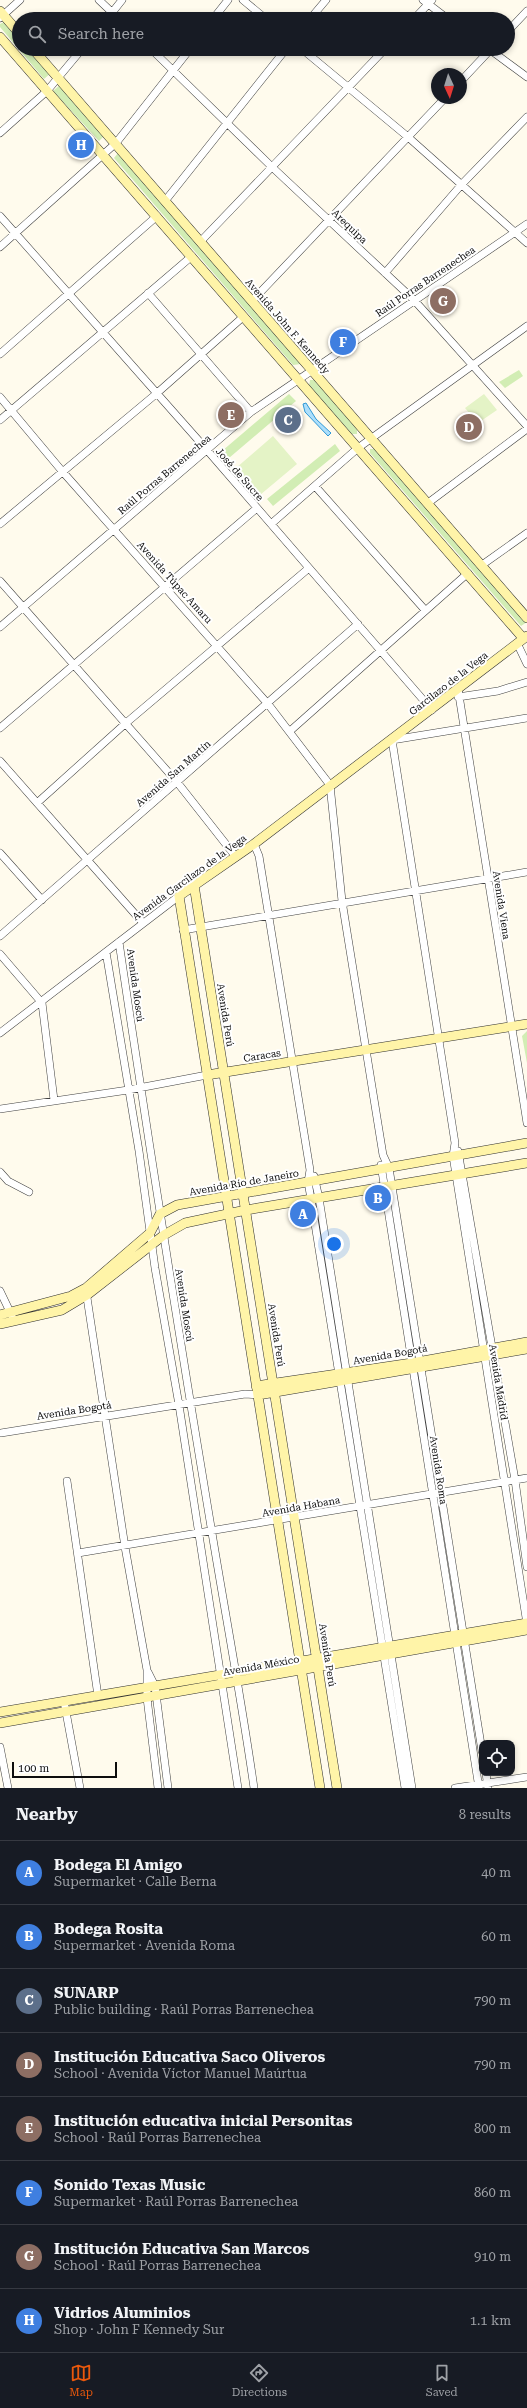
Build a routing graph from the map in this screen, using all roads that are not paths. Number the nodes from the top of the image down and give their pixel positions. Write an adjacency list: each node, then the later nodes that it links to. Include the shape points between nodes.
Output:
1 (20, 0): 16 (street)
2 (99, 0): 9 (street)
3 (122, 0): 10 (street)
4 (228, 0): 11 (street)
5 (243, 0): 12 (street)
6 (326, 0): 13 (street)
7 (428, 1): 14 (street); 15 (street)
8 (527, 11): 17 (street)
9 (111, 12)
10 (113, 12)
11 (219, 12)
12 (258, 12)
13 (316, 12)
14 (419, 12)
15 (440, 12)
16 (1, 15): 18 (street)
17 (515, 24)
18 (12, 26)
19 (0, 37): 20 (street)
20 (12, 51)
21 (17, 56): 36 (street)
22 (38, 56): 34 (street, Avenida John F. Kennedy)
23 (76, 56): 34 (street)
24 (159, 56): 31 (street, Arequipa)
25 (185, 56): 31 (street)
26 (280, 56): 39 (street)
27 (310, 56): 35 (street)
28 (378, 56): 35 (street)
29 (484, 56): 32 (street)
30 (499, 56): 33 (street)
31 (174, 70): 39 (street, Arequipa); 42 (street)
32 (467, 74)
33 (527, 77)
34 (57, 78): 36 (street); 42 (street, Avenida John F. Kennedy)
35 (348, 87): 41 (street); 44 (street)
36 (47, 91): 40 (street); 43 (street)
37 (439, 104): 41 (street)
38 (527, 117): 45 (street)
39 (227, 124): 44 (street, Arequipa); 46 (street)
40 (0, 133)
41 (408, 137): 45 (street); 49 (street)
42 (116, 144): 43 (street); 46 (street, Avenida John F. Kennedy)
43 (103, 154): 48 (street); 52 (street)
44 (272, 167): 49 (street, Arequipa); 53 (street)
45 (462, 184): 51 (street); 57 (street)
46 (166, 201): 53 (street, Avenida John F. Kennedy)
47 (0, 216): 52 (street, José de Sucre)
48 (157, 216): 56 (street); 58 (street)
49 (329, 219): 57 (street, Arequipa); 61 (street)
50 (527, 224): 51 (street, Raúl Porras Barrenechea)
51 (516, 232): 54 (street); 60 (street, Raúl Porras Barrenechea)
52 (15, 234): 55 (street); 58 (street, José de Sucre)
53 (200, 242): 61 (street, Avenida John F. Kennedy)
54 (527, 243)
55 (0, 247)
56 (192, 256): 59 (street); 62 (street)
57 (385, 273): 60 (street, Arequipa)
58 (68, 293): 64 (street, José de Sucre); 65 (street)
59 (148, 293): 64 (street); 66 (street)
60 (414, 300): 67 (street, Arequipa); 68 (street, Raúl Porras Barrenechea)
61 (252, 301): 68 (street, Avenida John F. Kennedy)
62 (243, 317): 66 (street); 69 (street)
63 (527, 326): 67 (street)
64 (103, 332): 70 (street, José de Sucre); 72 (street)
65 (0, 354)
66 (201, 354): 70 (street); 73 (street)
67 (472, 365): 75 (street, Arequipa); 76 (street)
68 (312, 370): 69 (street, Raúl Porras Barrenechea); 76 (street, Avenida John F. Kennedy)
69 (298, 380): 73 (street, Raúl Porras Barrenechea); 77 (street)
70 (156, 394): 78 (street, José de Sucre); 79 (street)
71 (0, 397): 72 (street, Avenida Túpac Amaru)
72 (11, 410): 74 (street); 79 (street, Avenida Túpac Amaru)
73 (251, 412): 78 (street, Raúl Porras Barrenechea)
74 (0, 420)
75 (527, 427): 81 (street)
76 (372, 440): 77 (street); 81 (street, Avenida John F. Kennedy)
77 (358, 448): 80 (street); 89 (street)
78 (207, 450): 82 (street, José de Sucre); 85 (street, Raúl Porras Barrenechea)
79 (62, 471): 83 (street); 85 (street, Avenida Túpac Amaru)
80 (315, 486): 84 (street); 93 (street)
81 (428, 503): 87 (street, Avenida John F. Kennedy)
82 (257, 508): 84 (street, José de Sucre); 91 (street)
83 (0, 524)
84 (271, 524): 88 (street, José de Sucre)
85 (114, 529): 91 (street, Avenida Túpac Amaru); 92 (street, Raúl Porras Barrenechea)
86 (527, 533): 87 (street)
87 (482, 565): 94 (street, Avenida John F. Kennedy)
88 (309, 568): 95 (street, José de Sucre); 98 (street)
89 (468, 573): 93 (street); 97 (street)
90 (0, 581): 92 (street)
91 (166, 587): 98 (street, Avenida Túpac Amaru); 101 (street)
92 (24, 607): 96 (street, Raúl Porras Barrenechea); 101 (street)
93 (425, 610): 99 (street)
94 (527, 618)
95 (358, 624): 99 (street, José de Sucre); 104 (street, Avenida San Martín)
96 (0, 627)
97 (522, 639): 100 (street); 103 (street, Garcilazo de la Vega)
98 (217, 645): 104 (street, Avenida Túpac Amaru); 107 (street)
99 (381, 652): 105 (street, José de Sucre); 110 (street)
100 (527, 664)
101 (74, 665): 107 (street); 108 (street)
102 (527, 682): 103 (street, via 498,691)
103 (458, 693): 105 (street, Garcilazo de la Vega); 109 (street, Avenida Viena)
104 (268, 704): 110 (street, Avenida Túpac Amaru); 113 (street, Avenida San Martín)
105 (432, 710): 111 (street, Garcilazo de la Vega)
106 (527, 718): 109 (street)
107 (126, 723): 113 (street); 115 (street)
108 (0, 728)
109 (464, 728): 111 (street); 121 (street, Avenida Viena)
110 (290, 731): 114 (street, Avenida Túpac Amaru)
111 (392, 740): 114 (street, Avenida Garcilazo de la Vega); 123 (street, Avenida Madrid)
112 (0, 761): 115 (street)
113 (177, 782): 118 (street); 119 (street, Avenida San Martín)
114 (330, 785): 116 (street, Avenida Garcilazo de la Vega); 126 (street, Avenida Roma)
115 (37, 803): 119 (street)
116 (254, 844): 118 (street, Avenida Garcilazo de la Vega); 127 (street, via 260,856)
117 (0, 853): 125 (street)
118 (236, 857): 122 (street, Avenida Garcilazo de la Vega)
119 (87, 860): 125 (street, Avenida San Martín); 128 (street)
120 (527, 872): 121 (street)
121 (487, 878): 123 (street); 139 (street, Avenida Viena)
122 (194, 885): 124 (street, Avenida Garcilazo de la Vega); 129 (street, Avenida Perú)
123 (415, 889): 126 (street); 141 (street, Avenida Madrid)
124 (179, 896): 128 (street, Avenida Garcilazo de la Vega); 130 (street)
125 (42, 900): 131 (street, Avenida San Martín)
126 (342, 901): 127 (street); 142 (street, Avenida Roma)
127 (270, 914): 129 (street); 143 (street)
128 (143, 923): 132 (street, Avenida Garcilazo de la Vega)
129 (200, 926): 130 (street); 144 (street, Avenida Perú)
130 (183, 930): 145 (street)
131 (0, 936)
132 (119, 942): 133 (street, Avenida Garcilazo de la Vega); 136 (street, Avenida Moscú)
133 (106, 952): 135 (street, Avenida Garcilazo de la Vega); 137 (street)
134 (0, 954): 135 (street)
135 (42, 1003): 140 (street, Avenida Garcilazo de la Vega); 148 (street)
136 (130, 1016): 137 (street); 146 (street, Avenida Moscú)
137 (117, 1018): 147 (street)
138 (527, 1024): 139 (street, Caracas)
139 (512, 1026): 141 (street, Caracas); 150 (street, Avenida Viena)
140 (0, 1034)
141 (439, 1038): 142 (street, Caracas); 154 (street, Avenida Madrid)
142 (365, 1049): 143 (street, Caracas); 156 (street, Avenida Roma)
143 (294, 1060): 144 (street, Caracas); 159 (street)
144 (224, 1072): 145 (street, Caracas); 162 (street, Avenida Perú)
145 (207, 1075): 146 (street, Caracas); 163 (street)
146 (140, 1087): 147 (street, Caracas); 152 (street, Avenida Moscú)
147 (128, 1090): 148 (street, Caracas); 153 (street)
148 (54, 1100): 149 (street, Caracas)
149 (0, 1109)
150 (527, 1123)
151 (527, 1143): 154 (street, Avenida Río de Janeiro)
152 (151, 1147): 153 (street); 166 (street, Avenida Moscú)
153 (139, 1151): 168 (street)
154 (457, 1156): 156 (street, Avenida Río de Janeiro); 158 (street, Avenida Madrid)
155 (527, 1164): 158 (street)
156 (385, 1169): 159 (street, Avenida Río de Janeiro); 160 (street, Avenida Roma)
157 (0, 1172): 161 (street, via 8,1181)
158 (460, 1175): 160 (street); 178 (street, Avenida Madrid)
159 (312, 1182): 162 (street, Avenida Río de Janeiro); 164 (street)
160 (388, 1187): 164 (street); 179 (street, Avenida Roma)
161 (29, 1192)
162 (243, 1193): 163 (street, Avenida Río de Janeiro); 165 (street, Avenida Perú)
163 (227, 1196): 166 (street, Avenida Río de Janeiro, via 177,1205); 167 (street)
164 (315, 1199): 165 (street); 180 (street)
165 (246, 1210): 167 (street); 181 (street, Avenida Perú)
166 (160, 1214): 168 (street); 169 (street, Avenida Moscú)
167 (230, 1214): 169 (street, via 185,1222); 182 (street)
168 (150, 1233): 170 (street); 172 (street)
169 (164, 1235): 170 (street); 183 (street, Avenida Moscú)
170 (151, 1245): 172 (street); 184 (street)
171 (0, 1291): 174 (street)
172 (86, 1292): 174 (street, via 62,1310); 185 (street)
173 (0, 1315): 174 (street)
174 (12, 1316): 175 (street)
175 (0, 1324)
176 (527, 1342): 178 (street, Avenida Bogotá)
177 (527, 1349): 178 (street, Avenida Bogotá)
178 (488, 1352): 179 (street, Avenida Bogotá); 188 (street, Avenida Madrid); 190 (street, Avenida Madrid)
179 (416, 1365): 180 (street, Avenida Bogotá); 191 (street, Avenida Roma); 192 (street, Avenida Roma)
180 (343, 1377): 181 (street, Avenida Bogotá); 193 (street)
181 (274, 1387): 182 (street, Avenida Bogotá); 194 (street, Avenida Perú)
182 (257, 1391): 183 (street, Avenida Bogotá); 195 (street)
183 (191, 1403): 184 (street, Avenida Bogotá); 196 (street, Avenida Moscú)
184 (179, 1405): 185 (street, Avenida Bogotá); 197 (street)
185 (106, 1416): 186 (street, Avenida Bogotá); 198 (street)
186 (1, 1433)
187 (527, 1478): 188 (street, Avenida Habana)
188 (515, 1480): 190 (street, Avenida Habana); 200 (street, Avenida Madrid)
189 (68, 1481): 199 (street)
190 (505, 1482): 191 (street, Avenida Habana); 201 (street, Avenida Madrid)
191 (441, 1493): 192 (street, Avenida Habana); 203 (street, Avenida Roma)
192 (433, 1495): 193 (street, Avenida Habana); 203 (street, Avenida Roma)
193 (364, 1504): 194 (street, Avenida Habana); 204 (street)
194 (294, 1517): 195 (street, Avenida Habana); 205 (street, Avenida Perú)
195 (278, 1520): 196 (street, Avenida Habana); 206 (street)
196 (211, 1532): 197 (street, Avenida Habana); 207 (street, Avenida Moscú)
197 (198, 1535): 198 (street, Avenida Habana); 208 (street)
198 (125, 1547): 199 (street, Avenida Habana); 211 (street)
199 (78, 1553): 212 (street)
200 (527, 1567)
201 (527, 1623): 203 (street, Avenida México)
202 (527, 1630): 203 (street, Avenida México)
203 (460, 1639): 204 (street, Avenida México); 219 (street, Avenida Roma); 223 (street, Avenida Roma)
204 (386, 1651): 205 (street, Avenida México); 233 (street); 234 (street)
205 (318, 1662): 206 (street, Avenida México); 232 (street, Avenida Perú)
206 (300, 1665): 207 (street, Avenida México); 209 (street, Avenida México); 231 (street)
207 (235, 1670): 208 (street, Avenida México); 209 (street, Avenida Moscú)
208 (221, 1673): 210 (street); 211 (street, Avenida México)
209 (238, 1680): 210 (street, Avenida México); 230 (street, Avenida Moscú)
210 (223, 1683): 213 (street, Avenida México); 229 (street)
211 (150, 1686): 212 (street, Avenida México); 213 (street); 214 (street)
212 (98, 1696): 215 (street, Avenida México)
213 (156, 1696): 214 (street, Avenida México); 228 (street)
214 (146, 1698): 217 (street, Avenida México); 227 (street)
215 (64, 1701): 216 (street, Avenida México); 217 (street)
216 (0, 1712)
217 (66, 1712): 218 (street, Avenida México); 226 (street)
218 (0, 1723)
219 (480, 1740)
220 (0, 1747): 225 (street)
221 (486, 1776): 224 (street)
222 (527, 1777): 224 (street)
223 (479, 1786): 224 (street); 235 (street)
224 (488, 1786)
225 (8, 1788)
226 (80, 1788)
227 (158, 1788)
228 (168, 1788)
229 (238, 1788)
230 (254, 1788)
231 (320, 1788)
232 (337, 1788)
233 (405, 1788)
234 (412, 1788)
235 (455, 1788)

